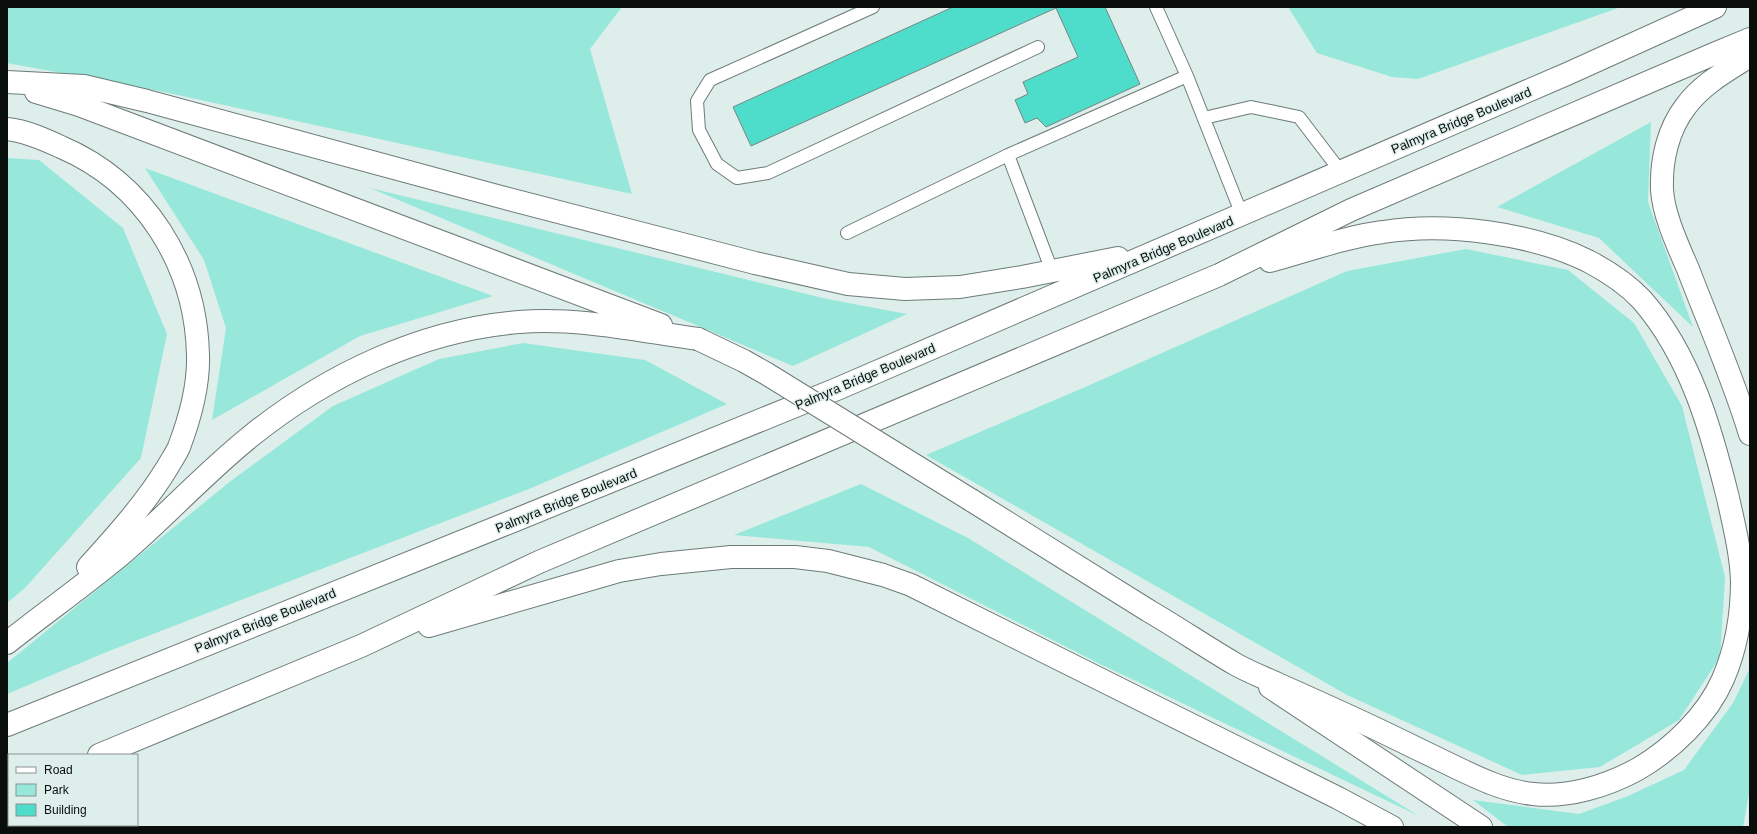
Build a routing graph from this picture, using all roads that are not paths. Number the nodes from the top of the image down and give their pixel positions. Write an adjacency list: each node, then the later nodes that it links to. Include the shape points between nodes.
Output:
1 (873, 7): 5 (lane, via 710,80 697,101 699,130 717,164 737,178 768,173)
2 (1156, 7): 7 (lane)
3 (1715, 7): 12 (main road, Palmyra Bridge Boulevard)
4 (1750, 39): 17 (main road, via 1351,210)
5 (1038, 47)
6 (1750, 56): 19 (main road, via 1699,91 1686,106 1674,125 1666,145 1662,190 1674,235)
7 (1187, 76): 9 (lane); 11 (lane)
8 (7, 83): 16 (main road, via 84,86 147,101 508,199 848,284 905,289 932,288 993,282); 18 (main road, via 79,105)
9 (1204, 118): 12 (lane, via 1251,107 1299,117); 13 (lane)
10 (7, 129): 20 (main road, via 18,130 77,154 125,188 144,208 176,258 187,287 195,320 198,356 196,388 179,449 140,506)
11 (1008, 155): 14 (lane); 16 (lane)
12 (1341, 172): 13 (main road, Palmyra Bridge Boulevard)
13 (1242, 215): 15 (main road, Palmyra Bridge Boulevard)
14 (847, 233)
15 (1159, 251): 16 (main road); 24 (main road, Palmyra Bridge Boulevard, via 823,395)
16 (1052, 271)
17 (1219, 275): 22 (main road, via 539,562); 23 (main road, via 1356,237 1403,229 1430,228 1494,233 1528,240 1559,249 1611,274 1640,298 1662,327 1678,354 1695,392 1723,478 1742,579 1737,633 1722,682 1708,705 1691,725 1650,762 1627,775 1604,784 1557,795 1515,791 1490,784)
18 (698, 339): 20 (main road, via 578,322 519,322 432,339 369,363 309,394 249,437 123,552); 23 (main road, bridge, via 767,374)
19 (1750, 434)
20 (55, 605): 21 (main road)
21 (7, 643)
22 (361, 646): 25 (main road); 26 (main road, via 619,572 661,564 731,558 795,557 828,561 911,585 1331,794)
23 (1237, 665): 27 (main road)
24 (7, 725)
25 (102, 754)
26 (1392, 827)
27 (1481, 827)

